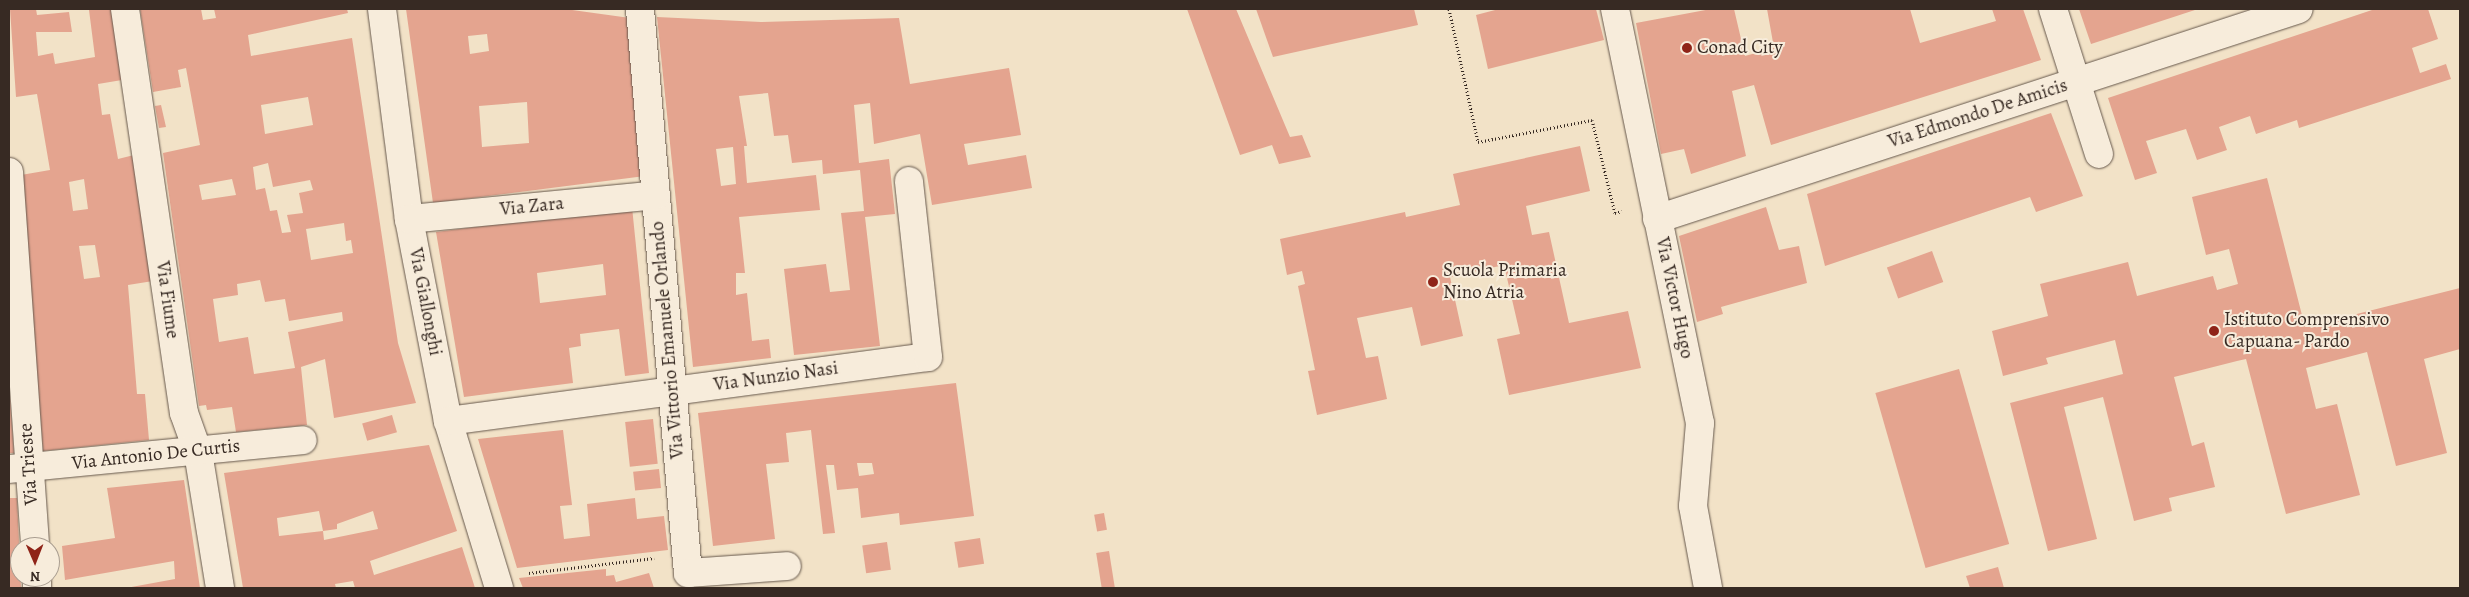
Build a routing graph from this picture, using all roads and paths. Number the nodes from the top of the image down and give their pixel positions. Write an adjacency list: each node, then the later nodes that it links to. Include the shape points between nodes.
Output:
1 (125, 9): 19 (street, Via Fiume, via 184,413)
2 (382, 9): 14 (street, Via Giallonghi)
3 (640, 9): 12 (street, Via Vittorio Emanuele Orlando)
4 (1449, 9): 13 (path, via 1478,142 1592,120 1615,213)
5 (1615, 9): 13 (street, Via Victor Hugo)
6 (2053, 9): 8 (street)
7 (2298, 9): 8 (street, Via Edmondo De Amicis)
8 (2075, 82): 9 (street); 13 (street, Via Edmondo De Amicis)
9 (2099, 154)
10 (9, 172): 15 (street, Via Trieste)
11 (909, 181): 16 (street, Via Nunzio Nasi, via 928,357)
12 (656, 196): 14 (street, Via Zara); 16 (street, Via Vittorio Emanuele Orlando)
13 (1656, 212): 26 (street, Via Victor Hugo, via 1700,423 1693,506)
14 (409, 219): 17 (street, Via Giallonghi)
15 (14, 315): 20 (street, Via Trieste)
16 (673, 391): 17 (street, Via Nunzio Nasi); 22 (street, Via Vittorio Emanuele Orlando)
17 (448, 420): 24 (street, Via Giallonghi)
18 (303, 440): 19 (street, Via Antonio De Curtis)
19 (198, 452): 20 (street, Via Antonio De Curtis); 25 (street, Via Fiume)
20 (19, 469): 21 (street, Via Trieste)
21 (33, 537)
22 (687, 554): 23 (street, Via Vittorio Emanuele Orlando, via 688,572); 24 (path)
23 (787, 566)
24 (498, 582)
25 (220, 588)
26 (1708, 588)

